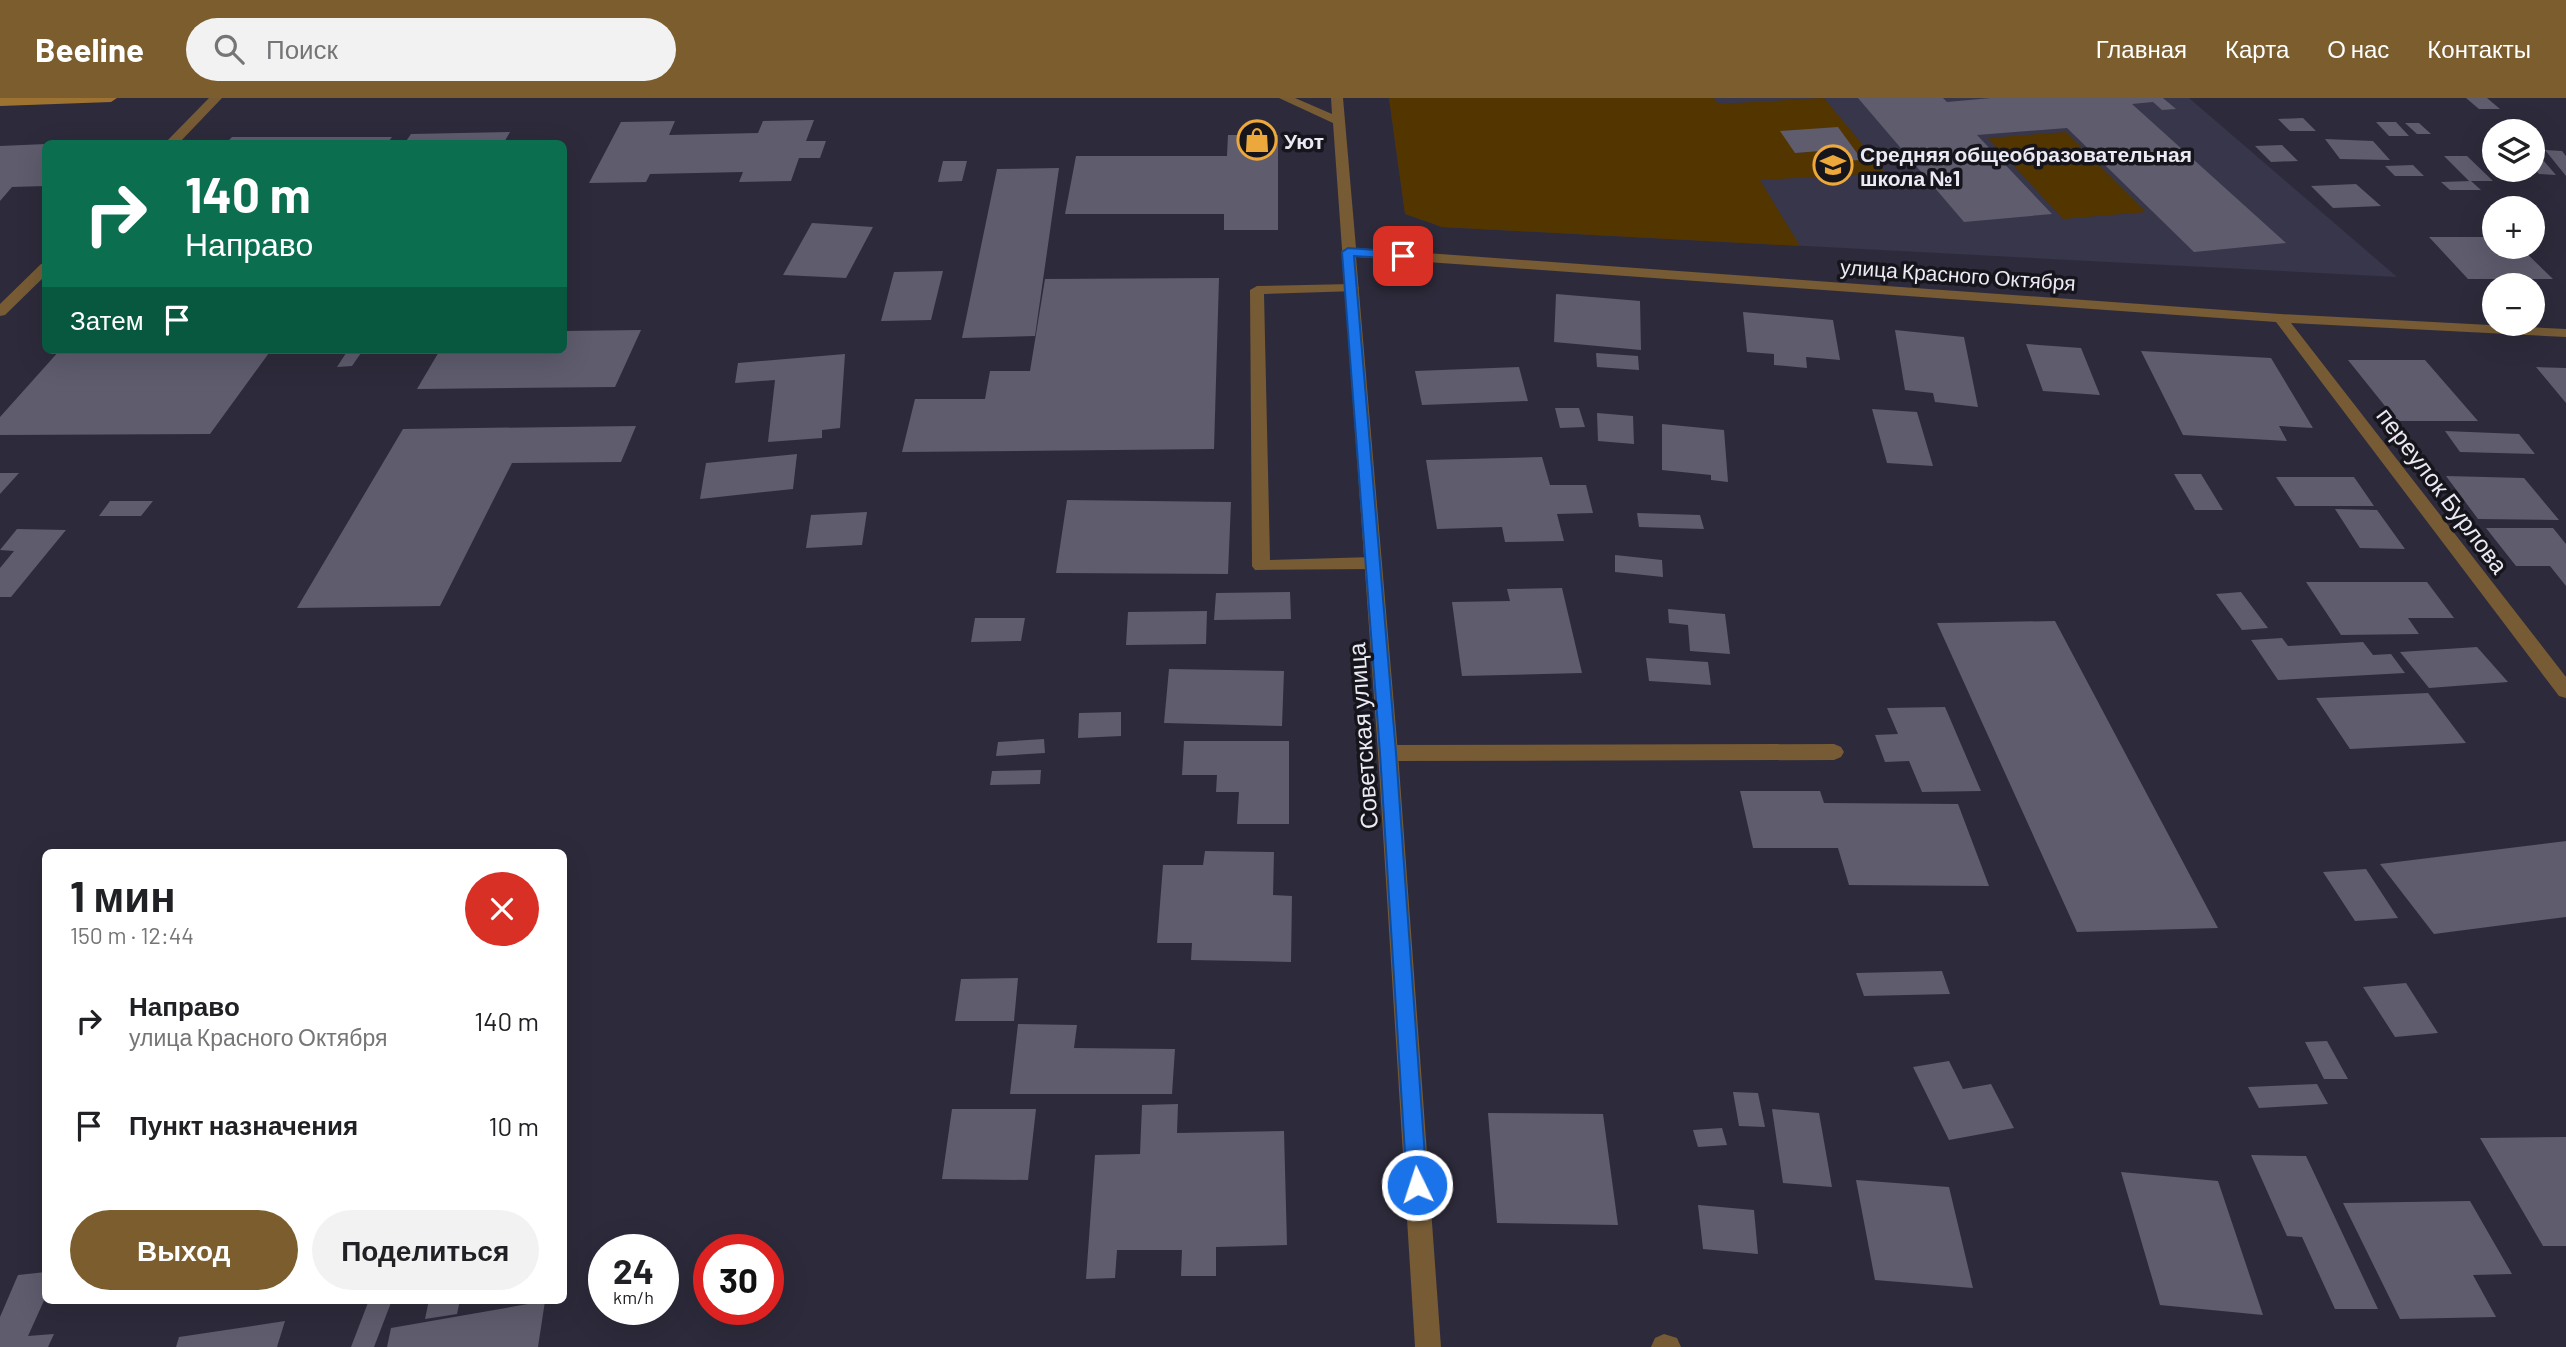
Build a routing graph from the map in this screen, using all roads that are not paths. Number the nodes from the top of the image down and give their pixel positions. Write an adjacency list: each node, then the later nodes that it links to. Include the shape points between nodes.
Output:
1 (111, 98): 5 (main road)
2 (216, 98): 7 (street)
3 (1286, 98): 6 (street)
4 (1337, 98): 6 (street, Советская улица)
5 (0, 102)
6 (1338, 121): 8 (street, Советская улица)
7 (174, 140)
8 (1348, 252): 10 (street, Советская улица); 12 (street, улица Красного Октября)
9 (42, 271): 11 (street)
10 (1352, 288): 14 (street, Советская улица); 14 (street, via 1257,290 1261,566)
11 (0, 312)
12 (2280, 318): 13 (street, улица Красного Октября); 15 (street, переулок Бурлова)
13 (2566, 333)
14 (1373, 563): 17 (street, Советская улица)
15 (2566, 691)
16 (1834, 751): 17 (street)
17 (1388, 753): 18 (street, Советская улица)
18 (1428, 1347)

